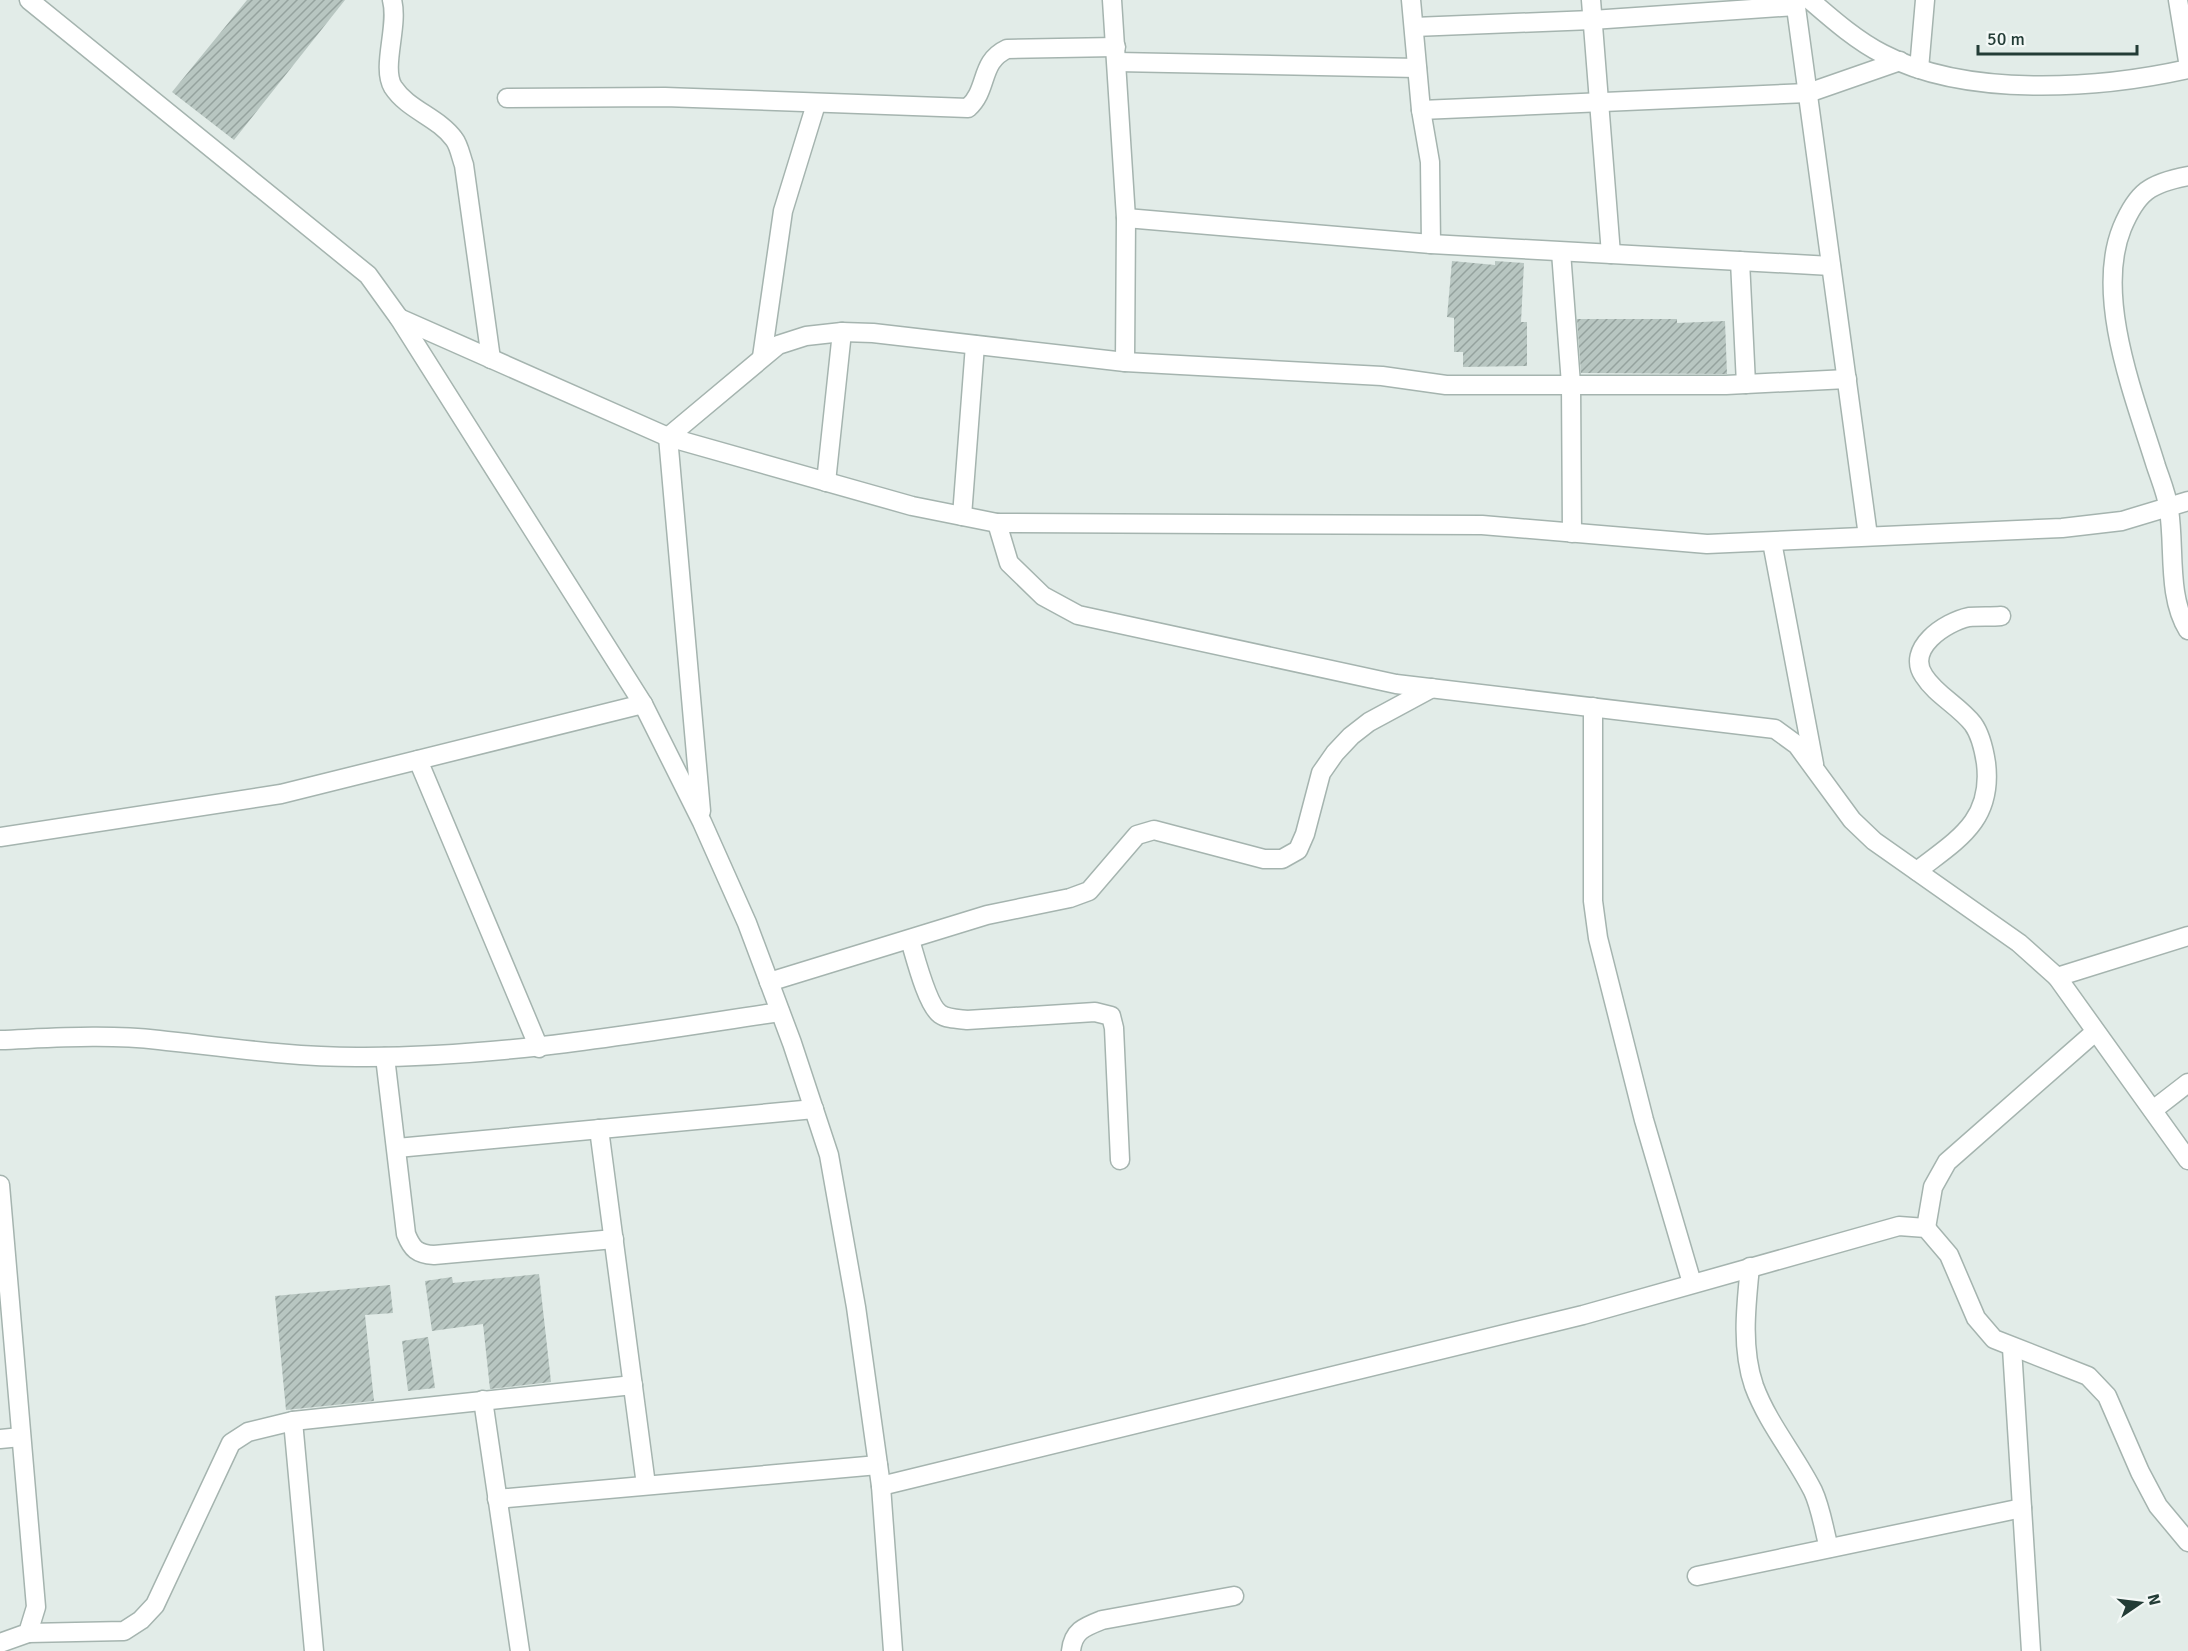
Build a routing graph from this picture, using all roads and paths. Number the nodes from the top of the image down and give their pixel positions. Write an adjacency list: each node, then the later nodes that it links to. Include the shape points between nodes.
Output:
1 (29, 0): 29 (street, via 368,275)
2 (392, 0): 33 (street, via 396,14 389,69 392,86 455,140 464,165)
3 (1112, 0): 11 (street)
4 (1411, 0): 10 (street)
5 (1591, 0): 9 (street)
6 (1926, 0): 15 (street)
7 (2178, 0): 13 (street)
8 (1800, 2): 9 (street); 12 (street, via 1882,54); 17 (street)
9 (1592, 20): 10 (street); 19 (street)
10 (1413, 27): 14 (street)
11 (1116, 55): 14 (street); 20 (street, via 1006,49 994,55 977,100 968,108); 23 (street)
12 (1900, 61): 15 (street); 17 (street)
13 (2188, 61)
14 (1418, 68): 21 (street)
15 (1919, 69): 16 (street, via 1958,78 2070,86)
16 (2188, 69)
17 (1808, 93): 19 (street); 28 (street)
18 (507, 98): 20 (street, via 665,97)
19 (1598, 103): 21 (street); 26 (street)
20 (816, 104): 32 (street, via 783,211)
21 (1421, 110): 24 (street, via 1432,185)
22 (2188, 176): 41 (street, via 2146,189 2130,210 2113,257 2111,275 2119,340)
23 (1126, 218): 24 (street); 34 (street)
24 (1431, 244): 25 (street)
25 (1561, 252): 26 (street); 36 (street)
26 (1611, 254): 27 (street)
27 (1740, 261): 28 (street); 37 (street)
28 (1831, 266): 35 (street)
29 (399, 318): 33 (street); 50 (street)
30 (842, 332): 31 (street); 32 (street, via 806,336 778,345); 39 (street)
31 (975, 345): 34 (street); 42 (street)
32 (762, 357): 38 (street)
33 (492, 359): 38 (street)
34 (1125, 362): 36 (street, via 1382,376 1446,385)
35 (1847, 379): 37 (street); 45 (street)
36 (1570, 384): 37 (street); 44 (street)
37 (1746, 384)
38 (668, 437): 39 (street); 54 (street)
39 (826, 482): 42 (street)
40 (2188, 501): 41 (street)
41 (2169, 508): 45 (street, via 2122,521 2062,528); 48 (street, via 2176,592 2181,618)
42 (962, 516): 43 (street)
43 (997, 523): 44 (street, via 1482,525); 49 (street, via 1009,563 1043,596 1078,615 1396,684)
44 (1572, 533): 46 (street, via 1707,544)
45 (1868, 536): 46 (street)
46 (1772, 542): 53 (street)
47 (2001, 616): 56 (street, via 1970,617 1952,623 1921,650 1918,663 1924,676 1974,726 1987,771 1986,797 1978,818 1966,833)
48 (2188, 630)
49 (1432, 688): 51 (street); 58 (street, via 1369,722 1335,753 1322,773 1298,850 1282,859 1264,859 1154,830 1137,835 1089,891 987,915)
50 (643, 704): 52 (street); 54 (street)
51 (1593, 707): 53 (street, via 1775,729 1797,745); 77 (street, via 1593,901 1598,939 1641,1109)
52 (418, 760): 55 (street, via 281,794); 64 (street)
53 (1815, 769): 56 (street, via 1852,820)
54 (702, 822): 60 (street)
55 (0, 837)
56 (1917, 871): 59 (street, via 2019,943)
57 (2188, 936): 59 (street)
58 (910, 940): 60 (street); 71 (street, via 932,1002 938,1013 950,1018 1095,1012 1111,1016)
59 (2057, 976): 62 (street)
60 (769, 982): 61 (street)
61 (780, 1012): 64 (street); 67 (street)
62 (2095, 1032): 68 (street); 74 (street, via 1947,1162 1934,1187)
63 (0, 1040): 65 (street, via 116,1037 212,1048)
64 (539, 1048): 65 (street, via 450,1057)
65 (385, 1057): 70 (street)
66 (2188, 1083): 68 (street)
67 (814, 1110): 69 (street); 85 (street, via 829,1155)
68 (2153, 1110): 72 (street)
69 (599, 1129): 70 (street); 75 (street)
70 (397, 1148): 75 (street, via 406,1234 421,1254)
71 (1120, 1160)
72 (2188, 1160)
73 (0, 1185): 78 (street)
74 (1926, 1228): 76 (street, via 1899,1226); 79 (street, via 1949,1255 1976,1318 1994,1339)
75 (614, 1239): 80 (street)
76 (1750, 1267): 77 (street); 91 (street, via 1746,1334 1754,1386 1814,1493)
77 (1692, 1284): 87 (street, via 1355,1372)
78 (4, 1287): 83 (street)
79 (2012, 1348): 89 (street); 90 (street, via 2088,1376 2107,1396 2154,1497)
80 (633, 1385): 81 (street); 86 (street)
81 (483, 1401): 82 (street); 88 (street)
82 (293, 1421): 94 (street, via 248,1431 231,1443 155,1605 141,1620 124,1631); 96 (street)
83 (21, 1437): 84 (street); 94 (street, via 36,1607)
84 (0, 1439)
85 (878, 1465): 86 (street); 87 (street)
86 (646, 1485): 88 (street)
87 (881, 1486): 98 (street)
88 (498, 1499): 97 (street)
89 (2022, 1508): 91 (street); 100 (street)
90 (2188, 1542)
91 (1829, 1548): 92 (street)
92 (1697, 1576)
93 (1234, 1596): 99 (street, via 1102,1620 1075,1635)
94 (28, 1633): 95 (street)
95 (0, 1643)
96 (314, 1651)
97 (520, 1651)
98 (893, 1651)
99 (1071, 1651)
100 (2031, 1651)

